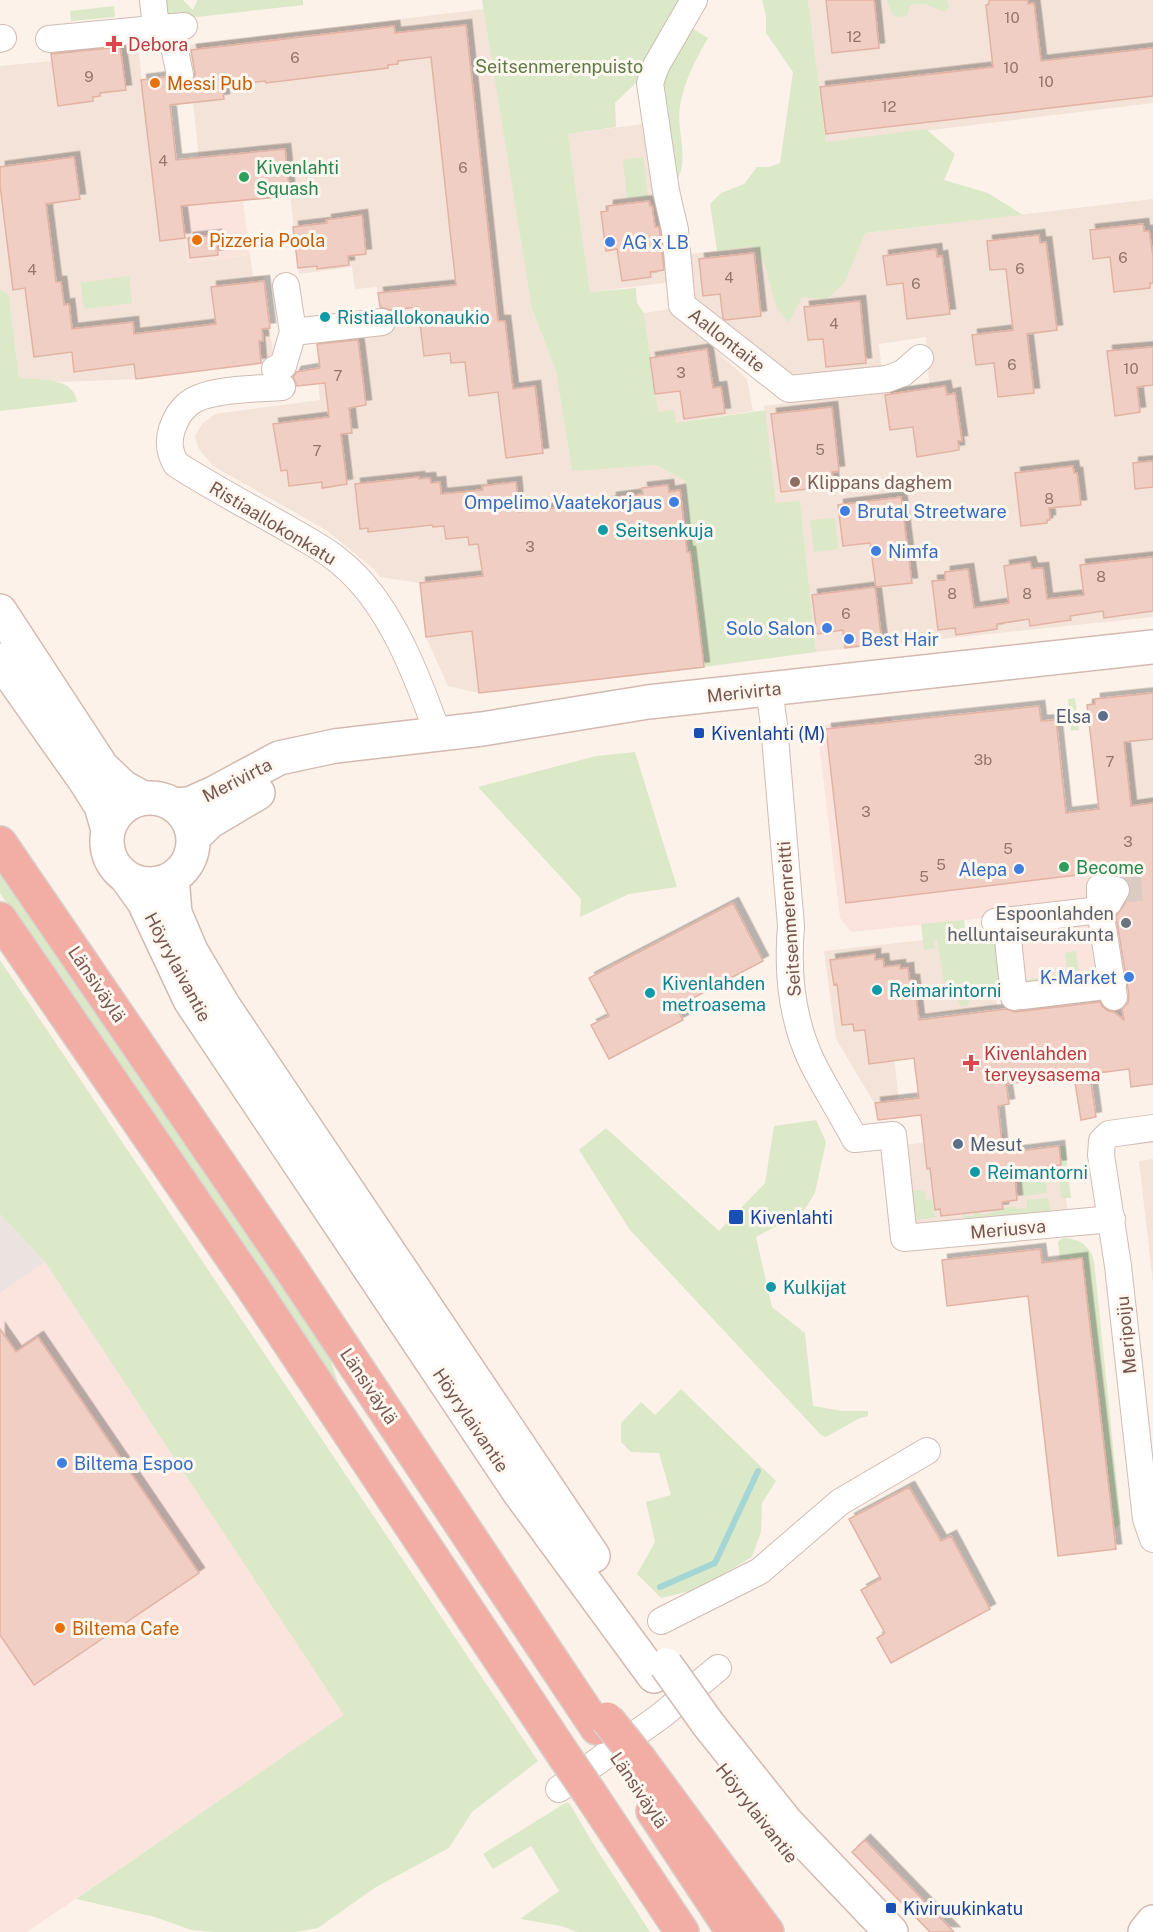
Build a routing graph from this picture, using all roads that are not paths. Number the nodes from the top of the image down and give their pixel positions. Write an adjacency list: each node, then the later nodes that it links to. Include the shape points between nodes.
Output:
1 (153, 0): 3 (street)
2 (694, 0): 9 (street, Aallontaite, via 650,83 675,230 682,305 789,389 887,379 903,373)
3 (170, 27): 4 (street); 5 (street)
4 (49, 39)
5 (180, 75)
6 (286, 286): 8 (street)
7 (382, 322): 8 (street)
8 (293, 332): 14 (street, Ristiaallokonkatu, via 278,378 188,403 173,425 170,453 176,464 317,546 361,581 404,650)
9 (920, 358)
10 (0, 611): 16 (street, via 102,767 123,787)
11 (1153, 647): 13 (street, Merivirta)
12 (0, 660): 17 (street, via 86,782 101,806)
13 (769, 689): 14 (street, Merivirta, via 648,702); 26 (street, Seitsenmerenreitti, via 795,1011 812,1060 855,1139 893,1135)
14 (438, 734): 15 (street, Merivirta)
15 (335, 746): 16 (street, Merivirta, via 279,758 189,804); 18 (street, Merivirta, via 209,822)
16 (158, 802): 17 (street, via 131,802 121,809); 18 (street, via 183,814)
17 (108, 830): 20 (street, via 109,857)
18 (193, 838): 21 (street, via 184,868)
19 (0, 843): 33 (highway, Länsiväylä, via 516,1606)
20 (126, 877): 21 (street, via 141,884 157,884); 31 (street, Höyrylaivantie, via 144,902 190,1000 519,1492)
21 (172, 878): 31 (street, Höyrylaivantie, via 175,913 191,951 223,1005)
22 (0, 919): 34 (highway, bridge, via 260,1298 565,1757)
23 (1018, 996): 23 (street, via 1001,921 1105,895 1114,991)
24 (1153, 1128): 25 (street, Meripoiju, via 1109,1134 1102,1141)
25 (1112, 1219): 26 (street, Meriusva); 28 (street, Meripoiju, via 1146,1519)
26 (904, 1238)
27 (927, 1451): 29 (street, via 840,1502 760,1571)
28 (1153, 1539)
29 (661, 1621)
30 (718, 1668): 34 (street)
31 (660, 1671): 32 (street, Höyrylaivantie, bridge)
32 (702, 1729): 39 (street, Höyrylaivantie, via 805,1875); 40 (street, Höyrylaivantie)
33 (632, 1764): 37 (highway, Länsiväylä); 38 (highway)
34 (574, 1790): 36 (highway)
35 (1153, 1922): 41 (street)
36 (682, 1932)
37 (734, 1932)
38 (767, 1932)
39 (860, 1932)
40 (891, 1932)
41 (1145, 1932)

